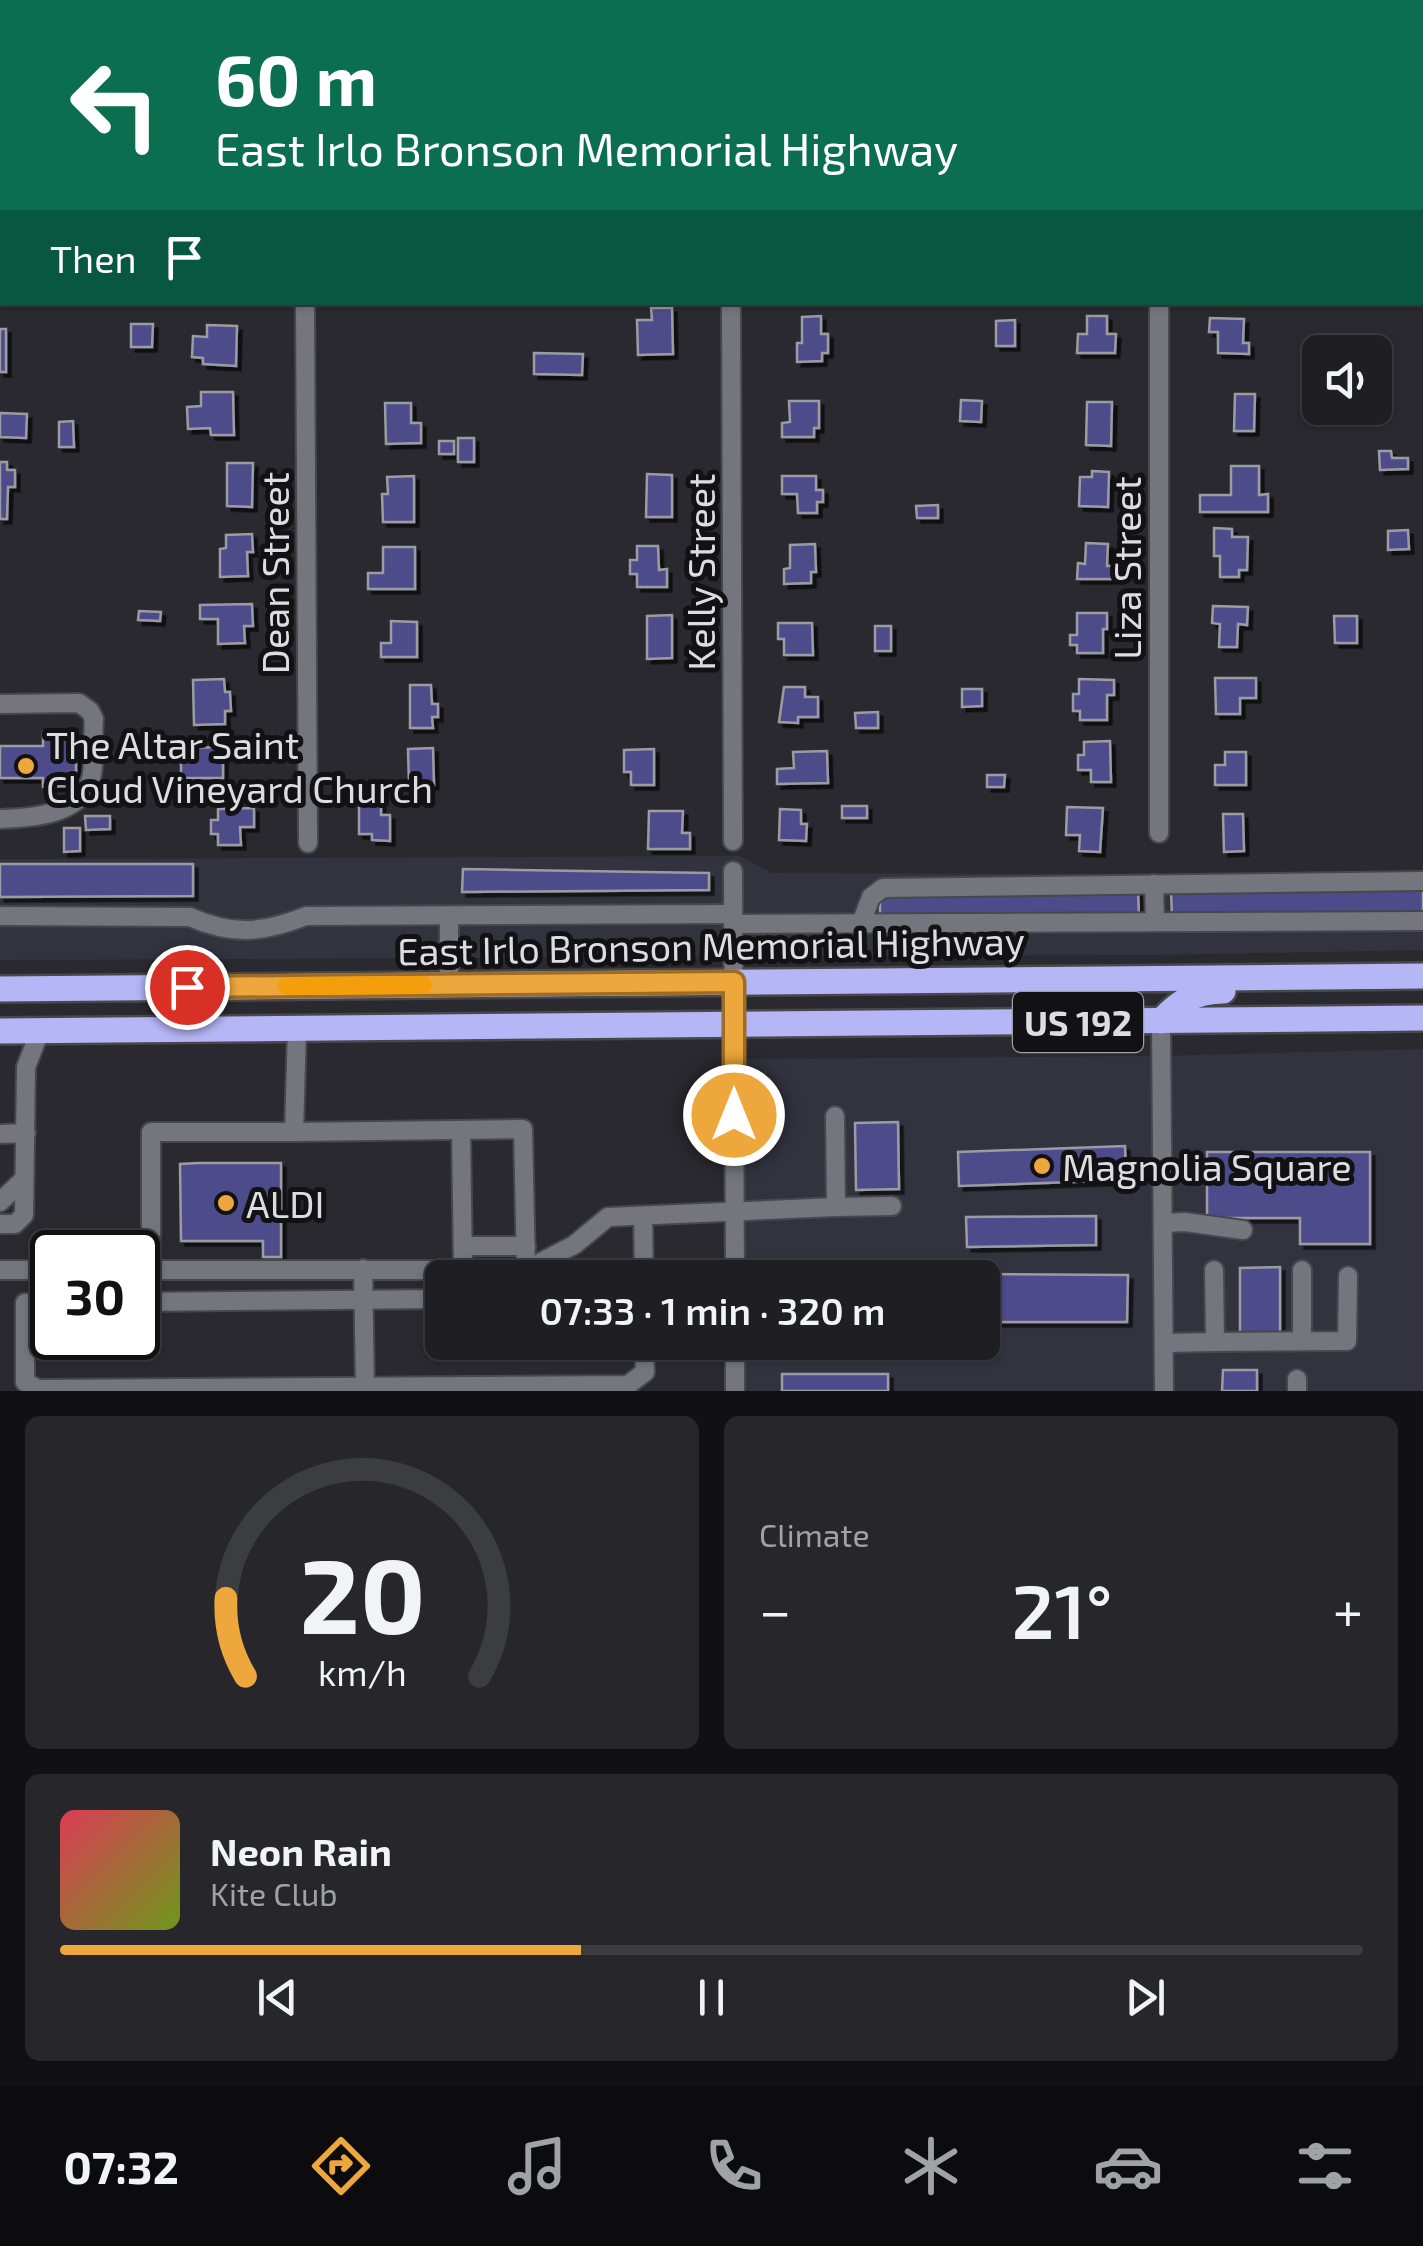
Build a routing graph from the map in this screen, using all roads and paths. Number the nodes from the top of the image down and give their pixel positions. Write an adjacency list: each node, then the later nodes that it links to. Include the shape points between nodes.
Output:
1 (304, 305): 8 (street, Dean Street)
2 (731, 305): 7 (street, Kelly Street)
3 (1159, 305): 6 (street, Liza Street)
4 (0, 704): 5 (street, via 78,703 94,719 90,782 80,796 54,813)
5 (0, 819)
6 (1159, 832)
7 (733, 841)
8 (308, 843)
9 (734, 872): 14 (street)
10 (1423, 881): 11 (street)
11 (1154, 884): 16 (street); 17 (street, via 883,888 871,897)
12 (0, 916): 13 (street, via 190,916 218,929 271,930 306,916)
13 (450, 918): 14 (street); 20 (street)
14 (734, 919): 17 (street); 19 (street)
15 (1423, 921): 16 (street)
16 (1156, 922): 17 (street)
17 (861, 924)
18 (1423, 976): 19 (highway, East Irlo Bronson Memorial Highway / US 192)
19 (734, 982): 20 (highway, East Irlo Bronson Memorial Highway / US 192); 27 (street)
20 (450, 984): 21 (highway, East Irlo Bronson Memorial Highway / US 192)
21 (0, 989)
22 (1423, 989): 26 (highway, via 1199,992)
23 (1423, 1002): 25 (highway, via 1279,1003)
24 (1423, 1018): 25 (highway, East Irlo Bronson Memorial Highway / US 192)
25 (1261, 1020): 26 (highway, East Irlo Bronson Memorial Highway / US 192)
26 (1161, 1021): 27 (highway, East Irlo Bronson Memorial Highway / US 192); 42 (street)
27 (734, 1024): 28 (highway, East Irlo Bronson Memorial Highway / US 192); 40 (street)
28 (297, 1028): 30 (highway, East Irlo Bronson Memorial Highway / US 192); 33 (street)
29 (0, 1031): 30 (highway, East Irlo Bronson Memorial Highway / US 192)
30 (40, 1031): 35 (street, via 26,1068)
31 (835, 1116): 39 (street)
32 (461, 1130): 33 (street); 46 (street); 47 (street, via 524,1129)
33 (294, 1132): 44 (street, via 151,1132)
34 (0, 1134): 35 (street)
35 (26, 1134): 36 (street)
36 (24, 1179): 37 (street); 43 (street, via 24,1215 15,1224)
37 (0, 1202)
38 (892, 1206): 39 (street)
39 (836, 1207): 40 (street)
40 (735, 1212): 41 (street); 52 (street)
41 (643, 1216): 50 (street, via 608,1217); 51 (street)
42 (1163, 1223): 45 (street); 69 (street)
43 (0, 1224)
44 (146, 1230)
45 (1243, 1230)
46 (462, 1246): 47 (street); 48 (street)
47 (526, 1246): 49 (street)
48 (463, 1260)
49 (526, 1260)
50 (558, 1260)
51 (644, 1260)
52 (735, 1260)
53 (0, 1270): 54 (street)
54 (24, 1270): 55 (street); 65 (street)
55 (30, 1270)
56 (160, 1270): 57 (street)
57 (362, 1270): 58 (street); 63 (street)
58 (425, 1270)
59 (1214, 1270): 68 (street)
60 (1302, 1270): 67 (street)
61 (1348, 1276): 67 (street, via 1348,1340)
62 (425, 1299): 63 (street)
63 (364, 1300): 64 (street); 72 (street)
64 (160, 1302)
65 (25, 1303): 66 (street); 72 (street, via 25,1382 38,1389)
66 (30, 1303)
67 (1302, 1341): 68 (street)
68 (1216, 1342): 69 (street)
69 (1164, 1343): 74 (street)
70 (645, 1360): 72 (street, via 645,1372 628,1384)
71 (735, 1360): 73 (street)
72 (365, 1388)
73 (735, 1391)
74 (1164, 1391)

